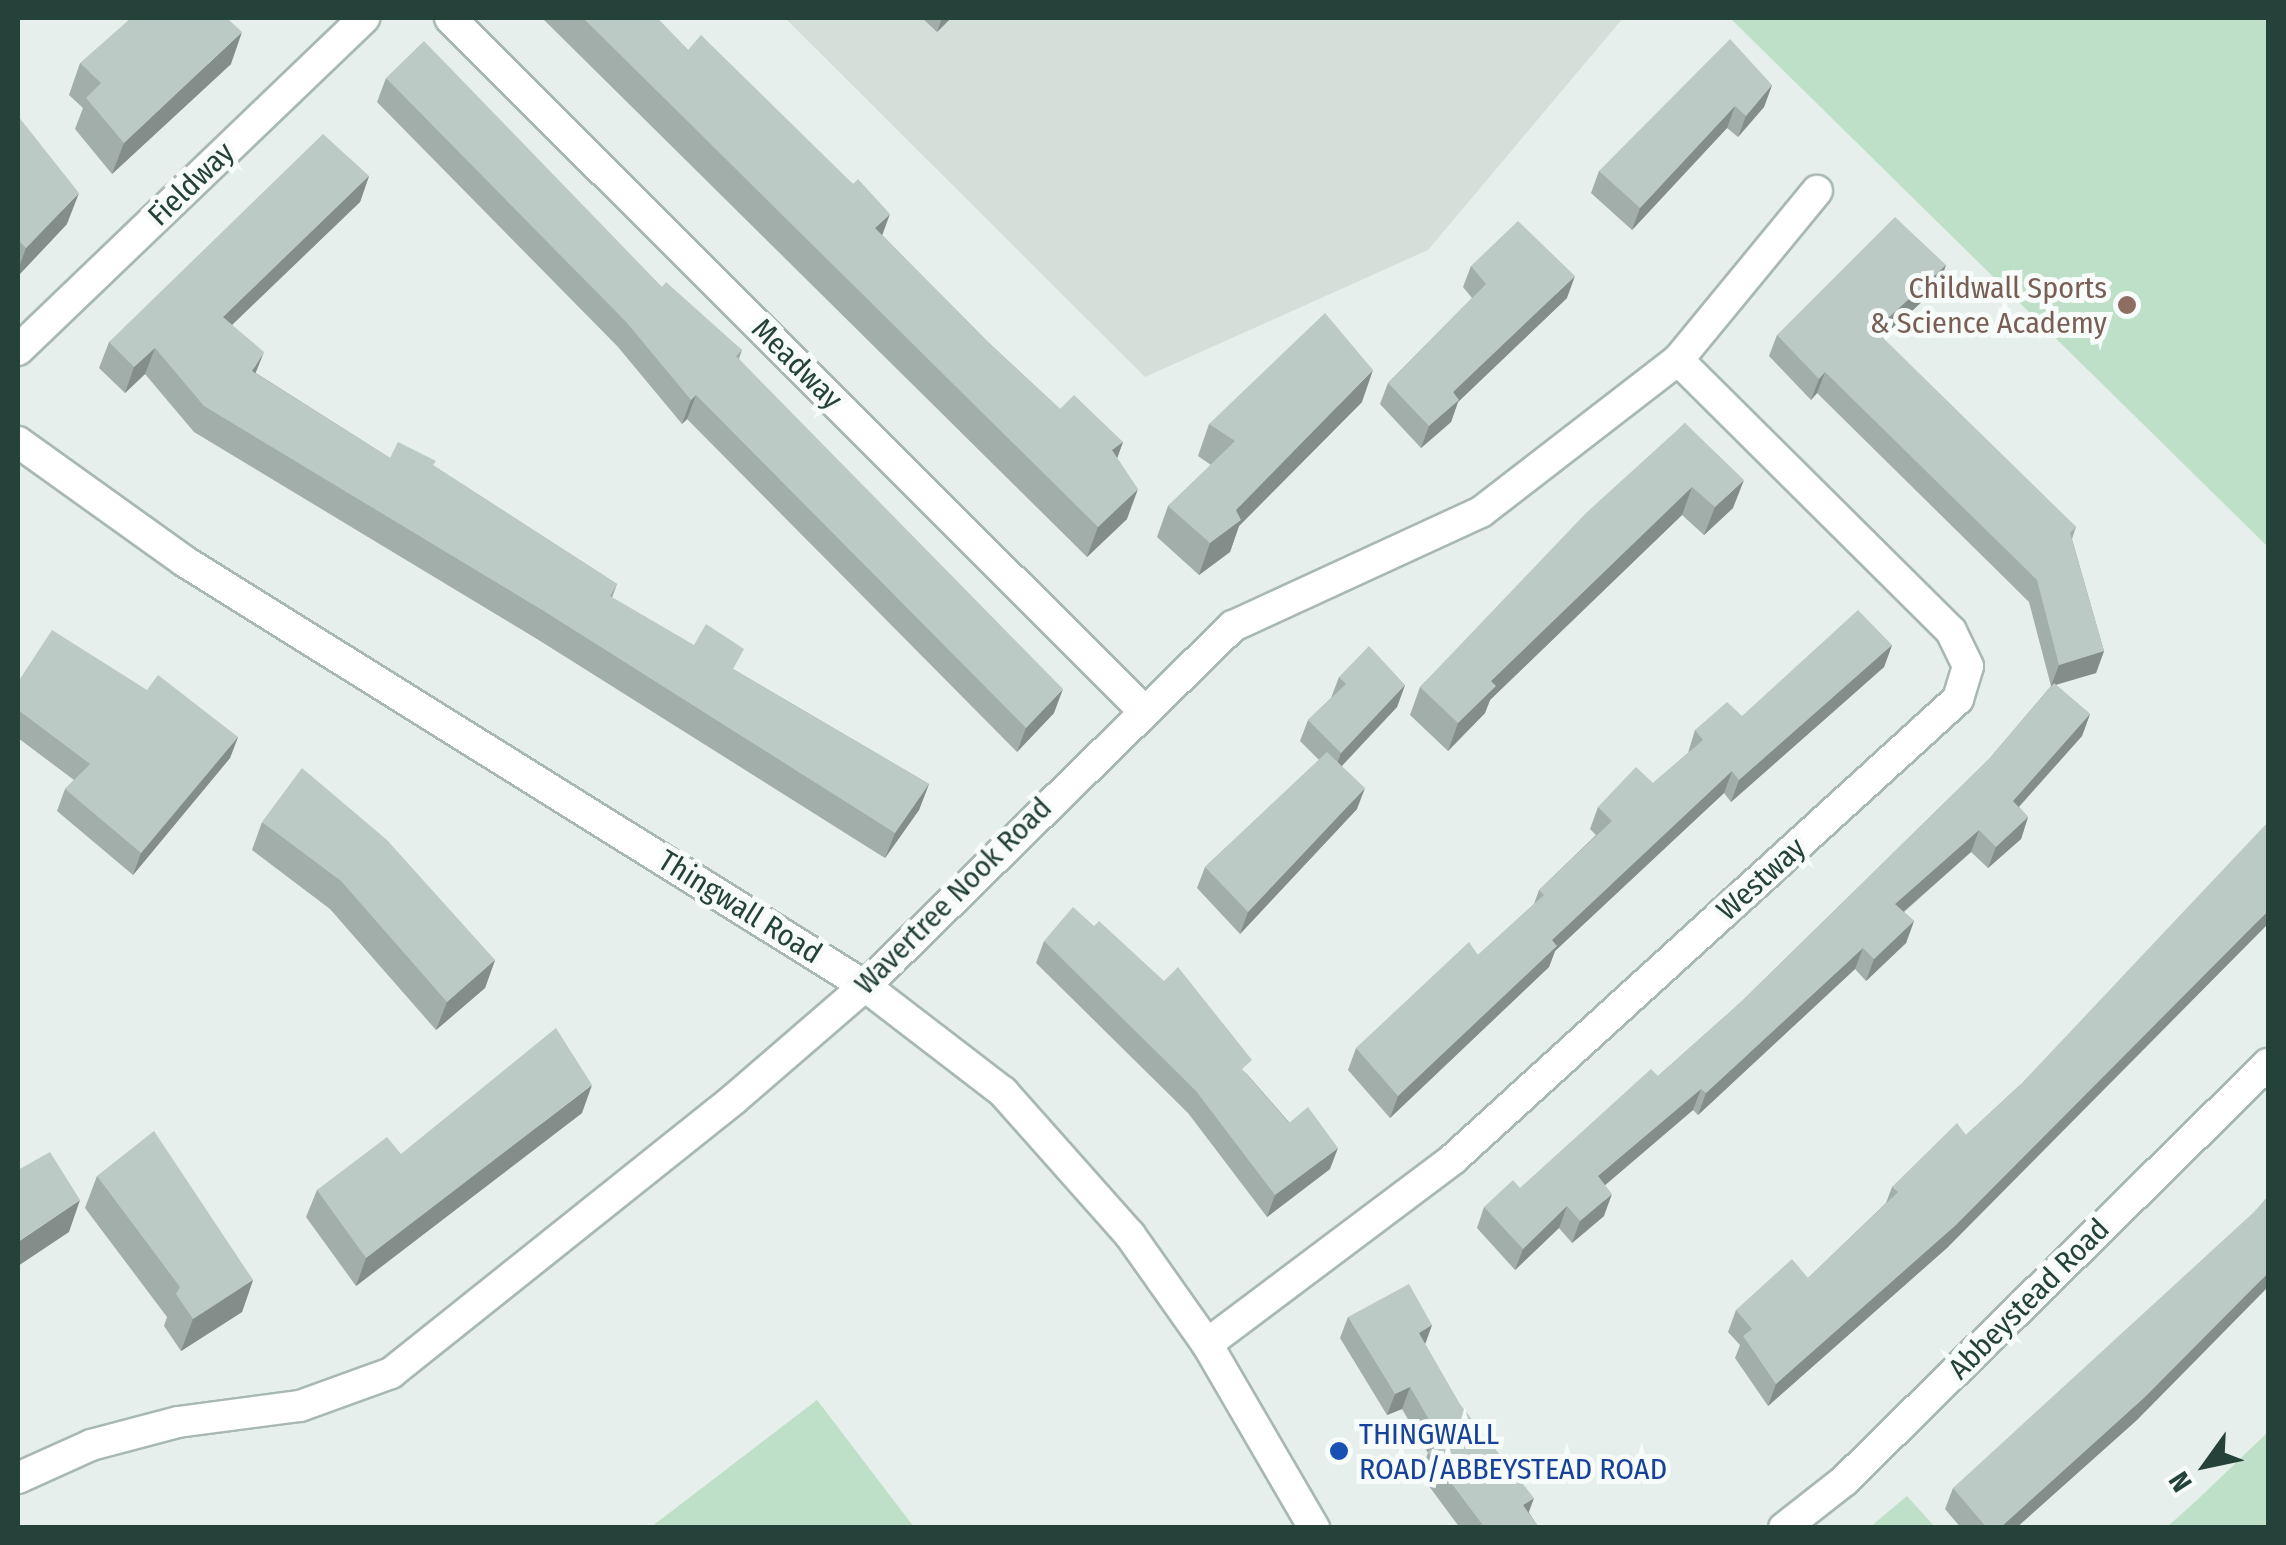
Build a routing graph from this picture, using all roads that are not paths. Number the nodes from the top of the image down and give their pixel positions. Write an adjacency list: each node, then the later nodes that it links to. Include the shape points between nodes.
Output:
1 (364, 18): 4 (street, Fieldway)
2 (450, 18): 7 (street, Meadway)
3 (1817, 191): 5 (street, Wavertree Nook Road)
4 (18, 350)
5 (1678, 360): 7 (street, Wavertree Nook Road, via 1481,512 1234,626); 10 (street, Westway, via 1951,631 1968,666 1958,698 1453,1158)
6 (18, 442): 8 (street, Thingwall Road, via 184,561)
7 (1143, 710): 8 (street, Wavertree Nook Road)
8 (865, 986): 10 (street, Thingwall Road, via 1003,1092 1071,1162); 11 (street, Wavertree Nook Road, via 391,1373 300,1406 178,1422 91,1445)
9 (2268, 1064): 13 (street, Abbeystead Road, via 1844,1481)
10 (1207, 1344): 12 (street, Thingwall Road)
11 (18, 1478)
12 (1314, 1528)
13 (1784, 1528)

